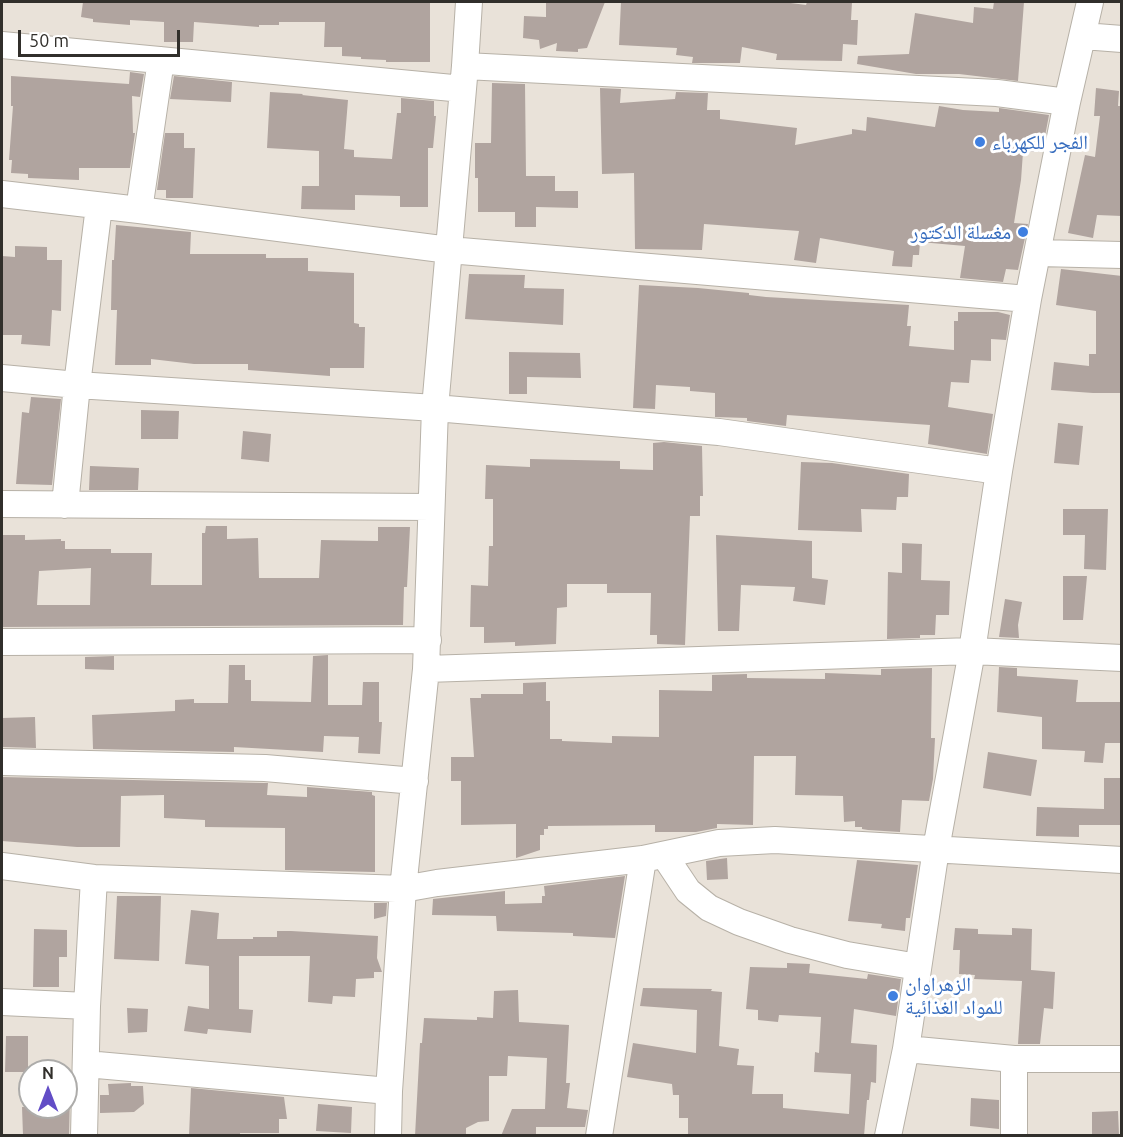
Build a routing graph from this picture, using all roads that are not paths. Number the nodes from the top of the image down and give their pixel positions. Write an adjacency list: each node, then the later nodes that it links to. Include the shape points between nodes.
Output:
1 (469, 2): 7 (street)
2 (1090, 2): 3 (street)
3 (1083, 36): 4 (street); 8 (street)
4 (1122, 39)
5 (2, 45): 6 (street)
6 (161, 60): 7 (street); 11 (street)
7 (464, 77): 8 (street, via 997,93); 12 (street)
8 (1067, 102): 13 (street)
9 (2, 194): 10 (street)
10 (99, 206): 11 (street); 17 (street)
11 (139, 210): 12 (street)
12 (449, 250): 15 (street); 18 (street)
13 (1038, 253): 14 (street); 15 (street)
14 (1122, 255)
15 (1028, 299): 19 (street)
16 (2, 378): 17 (street)
17 (77, 385): 18 (street); 21 (street)
18 (435, 408): 19 (street, via 718,432); 22 (street)
19 (999, 471): 25 (street)
20 (2, 504): 21 (street)
21 (65, 505): 22 (street)
22 (431, 507): 23 (street)
23 (428, 640): 24 (street); 27 (street)
24 (2, 642)
25 (972, 651): 26 (street); 27 (street); 30 (street)
26 (1122, 658)
27 (426, 669): 29 (street)
28 (2, 762): 29 (street, via 265,768)
29 (415, 782): 35 (street)
30 (936, 849): 31 (street, via 775,840 719,843); 32 (street); 36 (street)
31 (653, 857): 35 (street); 36 (street, via 709,908 740,922 847,955); 46 (street)
32 (1122, 860)
33 (2, 866): 34 (street)
34 (94, 878): 35 (street); 38 (street)
35 (403, 889): 43 (street)
36 (918, 967): 39 (street)
37 (2, 1002): 38 (street)
38 (87, 1006): 42 (street)
39 (906, 1049): 40 (street); 47 (street)
40 (1014, 1059): 41 (street); 48 (street)
41 (1122, 1059)
42 (86, 1064): 43 (street); 44 (street)
43 (388, 1091): 45 (street)
44 (84, 1136)
45 (388, 1136)
46 (599, 1136)
47 (888, 1136)
48 (1014, 1136)

